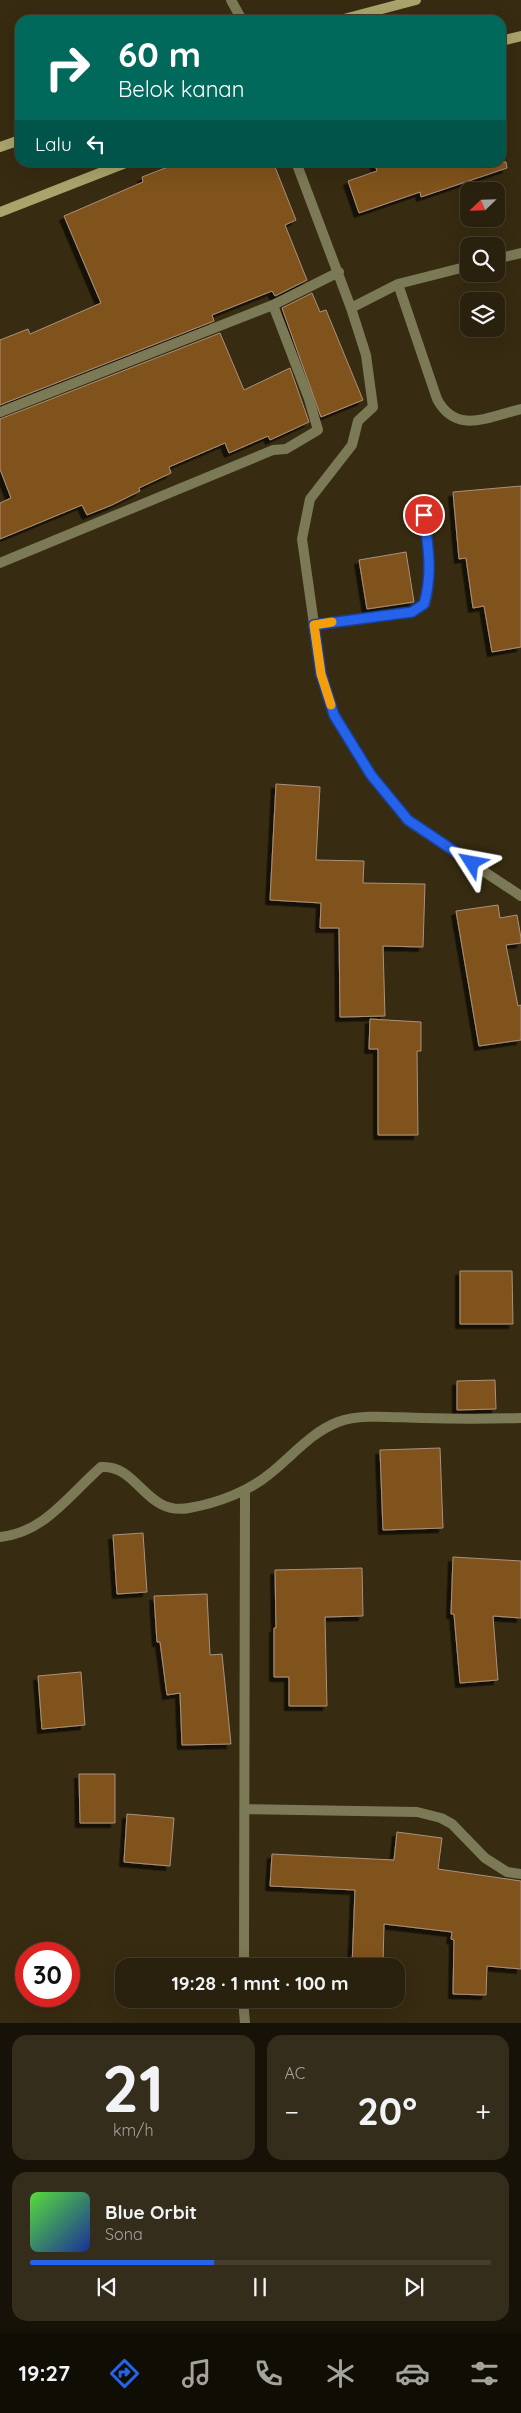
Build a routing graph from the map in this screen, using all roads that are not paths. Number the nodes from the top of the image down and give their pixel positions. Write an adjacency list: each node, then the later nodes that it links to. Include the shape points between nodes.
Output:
1 (231, 0): 3 (street)
2 (416, 0): 4 (street)
3 (239, 15)
4 (359, 15)
5 (521, 36): 6 (street)
6 (506, 40)
7 (15, 142): 8 (street)
8 (0, 147)
9 (115, 167): 11 (street)
10 (298, 167): 15 (street)
11 (0, 212)
12 (521, 253): 13 (street)
13 (505, 257)
14 (460, 268): 16 (street)
15 (339, 272): 17 (street); 18 (street)
16 (398, 284): 18 (street); 19 (street, via 444,411 458,421 468,422)
17 (273, 305): 20 (street); 22 (street, via 318,430 286,449 273,450)
18 (351, 308): 23 (street, via 366,355 373,407 358,421 352,444 310,499 302,539)
19 (521, 409)
20 (0, 412)
21 (424, 515): 23 (street, via 431,561 429,590 424,604 412,612)
22 (0, 563)
23 (314, 625): 24 (street, via 321,674 334,715 371,775 408,820)
24 (521, 896)
25 (521, 1418): 26 (street, via 372,1417 340,1421 315,1434 270,1474)
26 (246, 1490): 27 (street, via 187,1509 166,1507 150,1498 132,1478 112,1466 101,1467 40,1524 18,1535); 28 (street)
27 (0, 1536)
28 (244, 1809): 29 (street, via 417,1812 452,1824 485,1858 508,1872); 30 (street)
29 (521, 1874)
30 (244, 1958)
31 (244, 2008): 32 (street)
32 (245, 2023)

